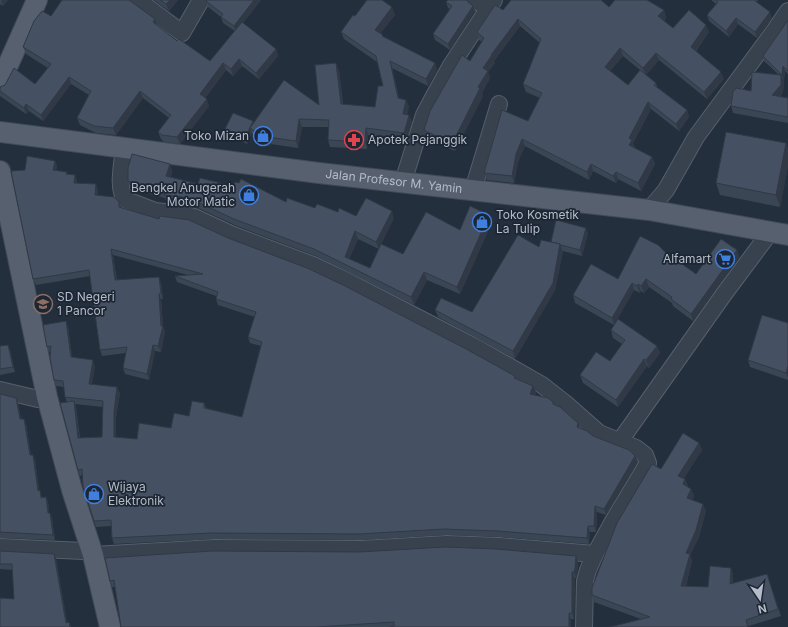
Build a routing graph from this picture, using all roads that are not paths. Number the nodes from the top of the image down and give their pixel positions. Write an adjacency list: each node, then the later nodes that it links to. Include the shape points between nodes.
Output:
1 (25, 0): 7 (main road)
2 (37, 0): 8 (main road)
3 (138, 0): 4 (street, via 182,33)
4 (201, 0)
5 (486, 3): 13 (street, via 424,115)
6 (788, 11): 15 (street, via 700,132 666,190)
7 (0, 56)
8 (0, 83)
9 (499, 104): 14 (street)
10 (0, 132): 11 (main road, Jalan Profesor M. Yamin)
11 (124, 148): 13 (main road, Jalan Profesor M. Yamin); 20 (street, via 121,186 126,200 155,211 194,217 349,282 542,385 599,434)
12 (0, 172): 21 (main road)
13 (403, 182): 14 (main road, Jalan Profesor M. Yamin)
14 (473, 190): 15 (main road, Jalan Profesor M. Yamin)
15 (649, 210): 17 (main road, Jalan Profesor M. Yamin)
16 (0, 228): 19 (main road)
17 (780, 233): 20 (street, via 724,294)
18 (0, 390): 19 (street)
19 (38, 399): 21 (main road)
20 (620, 441): 24 (street, via 636,448 645,455 648,462)
21 (68, 491): 23 (main road)
22 (0, 547): 23 (street)
23 (88, 553): 24 (street, via 214,548 360,549 447,544); 25 (main road); 26 (main road)
24 (595, 554): 27 (street, via 585,581)
25 (99, 627)
26 (110, 627)
27 (584, 627)

